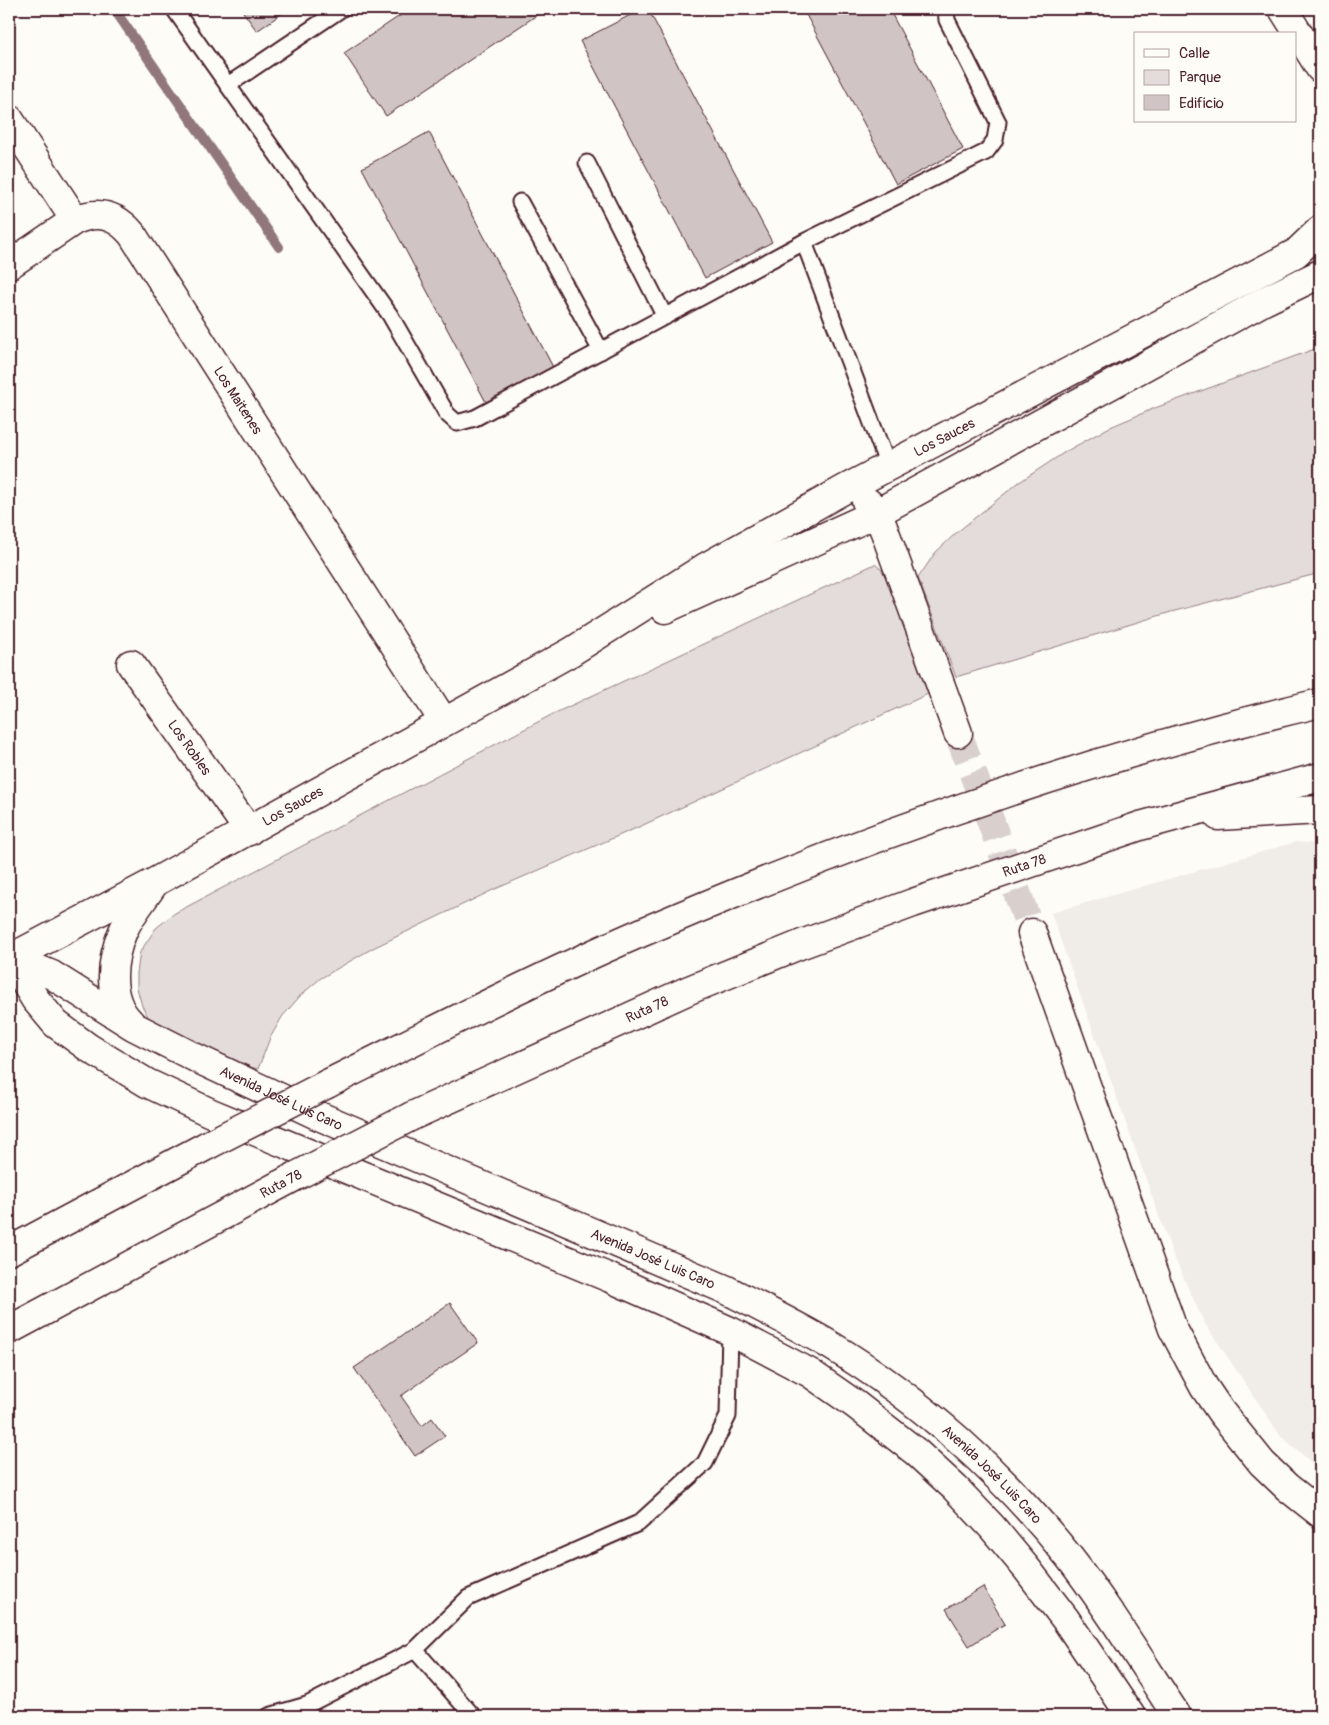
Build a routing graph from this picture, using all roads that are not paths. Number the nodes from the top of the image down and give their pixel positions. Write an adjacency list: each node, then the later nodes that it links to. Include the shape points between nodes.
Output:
1 (174, 9): 6 (lane)
2 (341, 9): 6 (lane)
3 (946, 9): 12 (lane, via 947,20 998,122 995,140 986,152)
4 (1283, 9): 5 (main road)
5 (1320, 68)
6 (228, 86): 16 (lane, via 390,316 447,414 457,422 474,418)
7 (9, 119): 10 (main road)
8 (587, 163): 15 (lane)
9 (520, 202): 16 (lane)
10 (75, 220): 13 (main road); 23 (main road, Los Maitenes, via 95,214 105,216 125,225 132,234)
11 (1320, 230): 17 (main road, Los Sauces, via 1296,253)
12 (804, 242): 15 (lane); 17 (lane)
13 (9, 265)
14 (1320, 274): 19 (main road, Los Sauces, via 1264,301)
15 (665, 317): 16 (lane)
16 (601, 351)
17 (888, 466): 18 (main road, Los Sauces)
18 (845, 489): 19 (main road, via 862,497); 20 (main road, Los Sauces, via 704,568)
19 (877, 513): 20 (main road, Los Sauces); 24 (main road)
20 (572, 652): 23 (main road, Los Sauces)
21 (130, 664): 28 (main road, Los Robles)
22 (1320, 703): 33 (main road, bridge, via 1149,747 1034,784 844,850 729,896 532,982 208,1145)
23 (444, 722): 28 (main road, Los Sauces)
24 (958, 733)
25 (1320, 777): 27 (main road, Ruta 78)
26 (1320, 810): 27 (main road, via 1211,816)
27 (1140, 826): 34 (main road, Ruta 78, bridge, via 958,887 802,944 689,990 412,1116)
28 (249, 831): 29 (main road, Los Sauces)
29 (155, 882): 31 (main road, Los Sauces); 32 (main road, via 123,931 113,968 112,987 116,1002)
30 (1032, 933): 36 (main road, via 1173,1330 1204,1387 1232,1426 1262,1463)
31 (10, 958): 32 (main road, Avenida José Luis Caro, via 52,975); 35 (main road, via 35,1000 56,1024 89,1048 147,1082 211,1113)
32 (133, 1026): 41 (main road, Avenida José Luis Caro, via 318,1116 727,1290 832,1346 928,1414 1027,1508 1069,1558)
33 (9, 1251)
34 (9, 1330)
35 (730, 1330): 37 (lane, via 728,1416 705,1463 639,1523 468,1598); 40 (main road, via 810,1373 856,1405 909,1446 955,1488 1033,1576)
36 (1320, 1513)
37 (415, 1650): 38 (lane, via 307,1705); 39 (lane)
38 (269, 1716)
39 (473, 1716)
40 (1130, 1716)
41 (1177, 1716)

